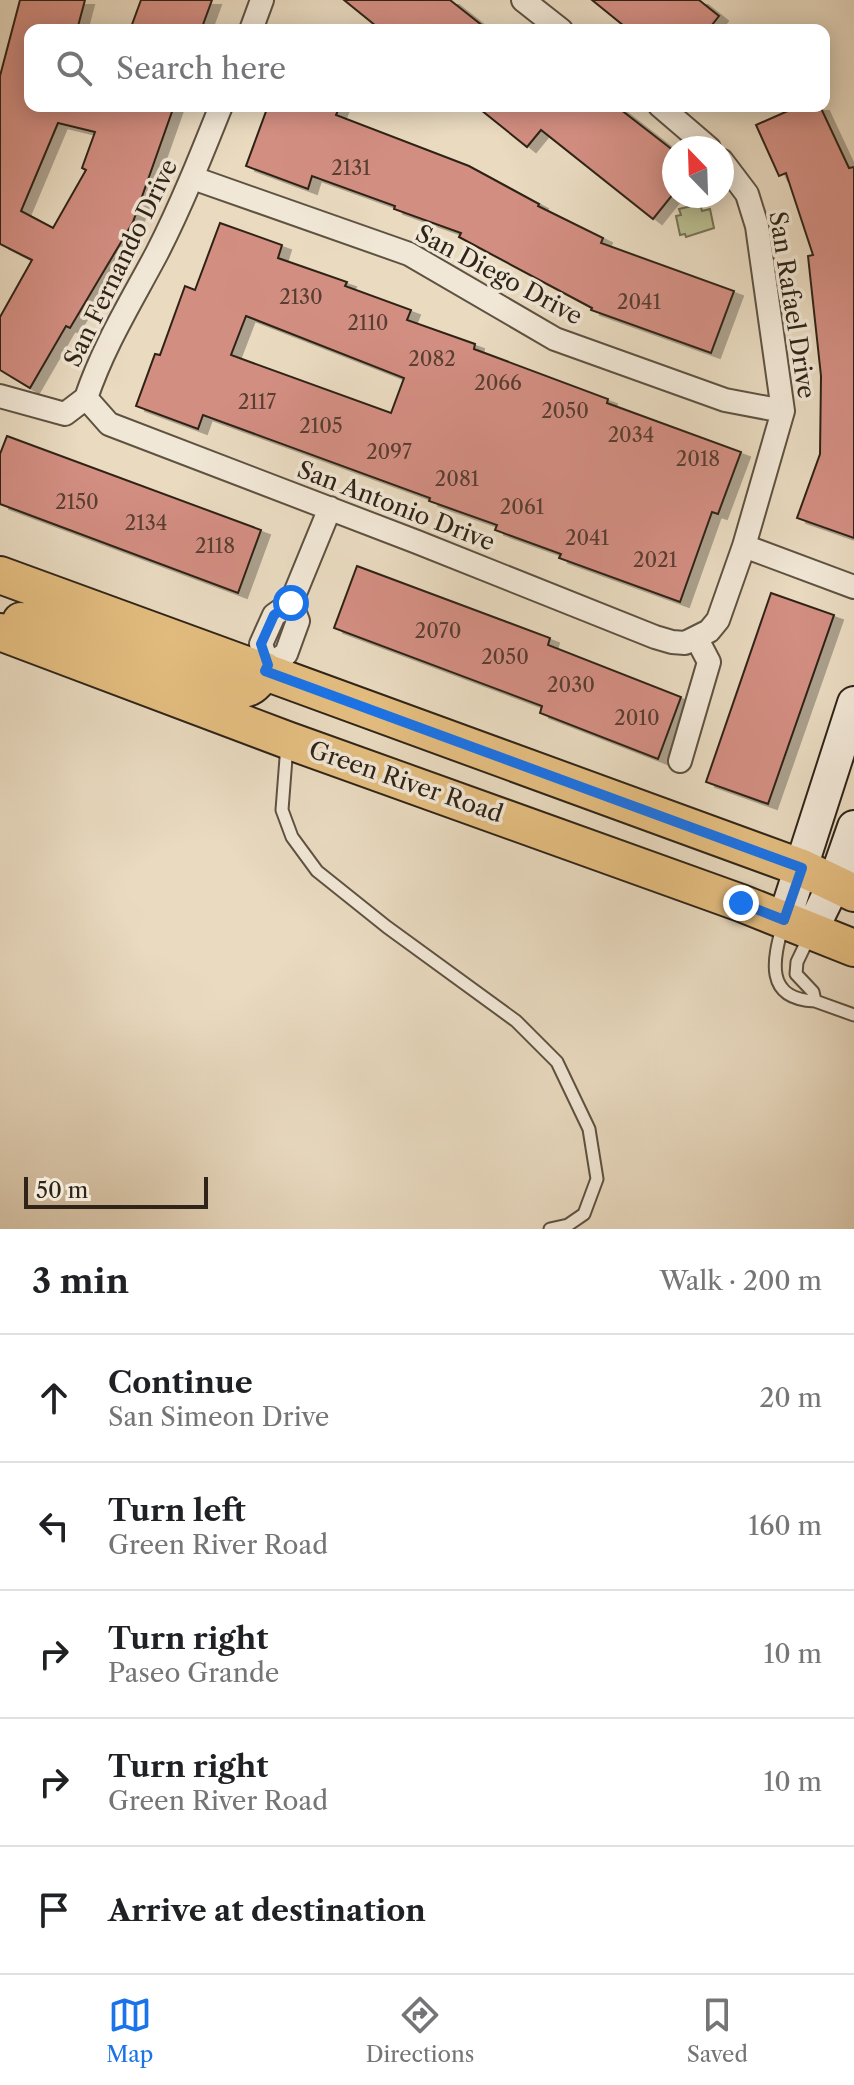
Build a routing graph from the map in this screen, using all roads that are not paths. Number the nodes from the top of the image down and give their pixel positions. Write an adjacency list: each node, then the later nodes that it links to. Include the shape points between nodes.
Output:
1 (262, 0): 3 (street)
2 (523, 0): 4 (street)
3 (253, 24)
4 (553, 24)
5 (219, 112): 9 (street, San Fernando Drive)
6 (667, 112): 7 (street)
7 (695, 136)
8 (734, 177): 12 (street, San Rafael Drive, via 747,194 757,226)
9 (193, 178): 11 (street, San Fernando Drive, via 100,358); 12 (street, San Diego Drive, via 409,254 555,339 725,400)
10 (0, 396): 11 (street, via 65,414)
11 (86, 398): 13 (street, San Antonio Drive, via 109,424)
12 (783, 411): 14 (street, San Rafael Drive)
13 (330, 508): 19 (street, San Antonio Drive, via 655,637 672,642); 20 (street, via 291,603 298,621 286,654)
14 (744, 546): 16 (street); 19 (street, San Rafael Drive, via 718,620)
15 (0, 575): 20 (main road)
16 (854, 587)
17 (0, 618): 20 (main road, via 72,631 234,690 254,686)
18 (0, 632): 22 (main road, Green River Road)
19 (697, 639): 23 (street, via 709,662)
20 (266, 668): 25 (main road)
21 (854, 703): 25 (main road)
22 (287, 740): 27 (main road, Green River Road); 31 (lane, via 282,810 292,837 317,871 516,1021 557,1062 589,1129 597,1179 584,1214)
23 (680, 761)
24 (854, 827): 26 (main road)
25 (802, 868): 26 (main road); 27 (main road)
26 (844, 888): 27 (main road)
27 (798, 925): 28 (main road, Green River Road); 29 (lane, via 796,974); 29 (lane, via 775,953 777,980 794,998)
28 (854, 948)
29 (815, 1001): 30 (lane)
30 (854, 1015)
31 (550, 1229)

